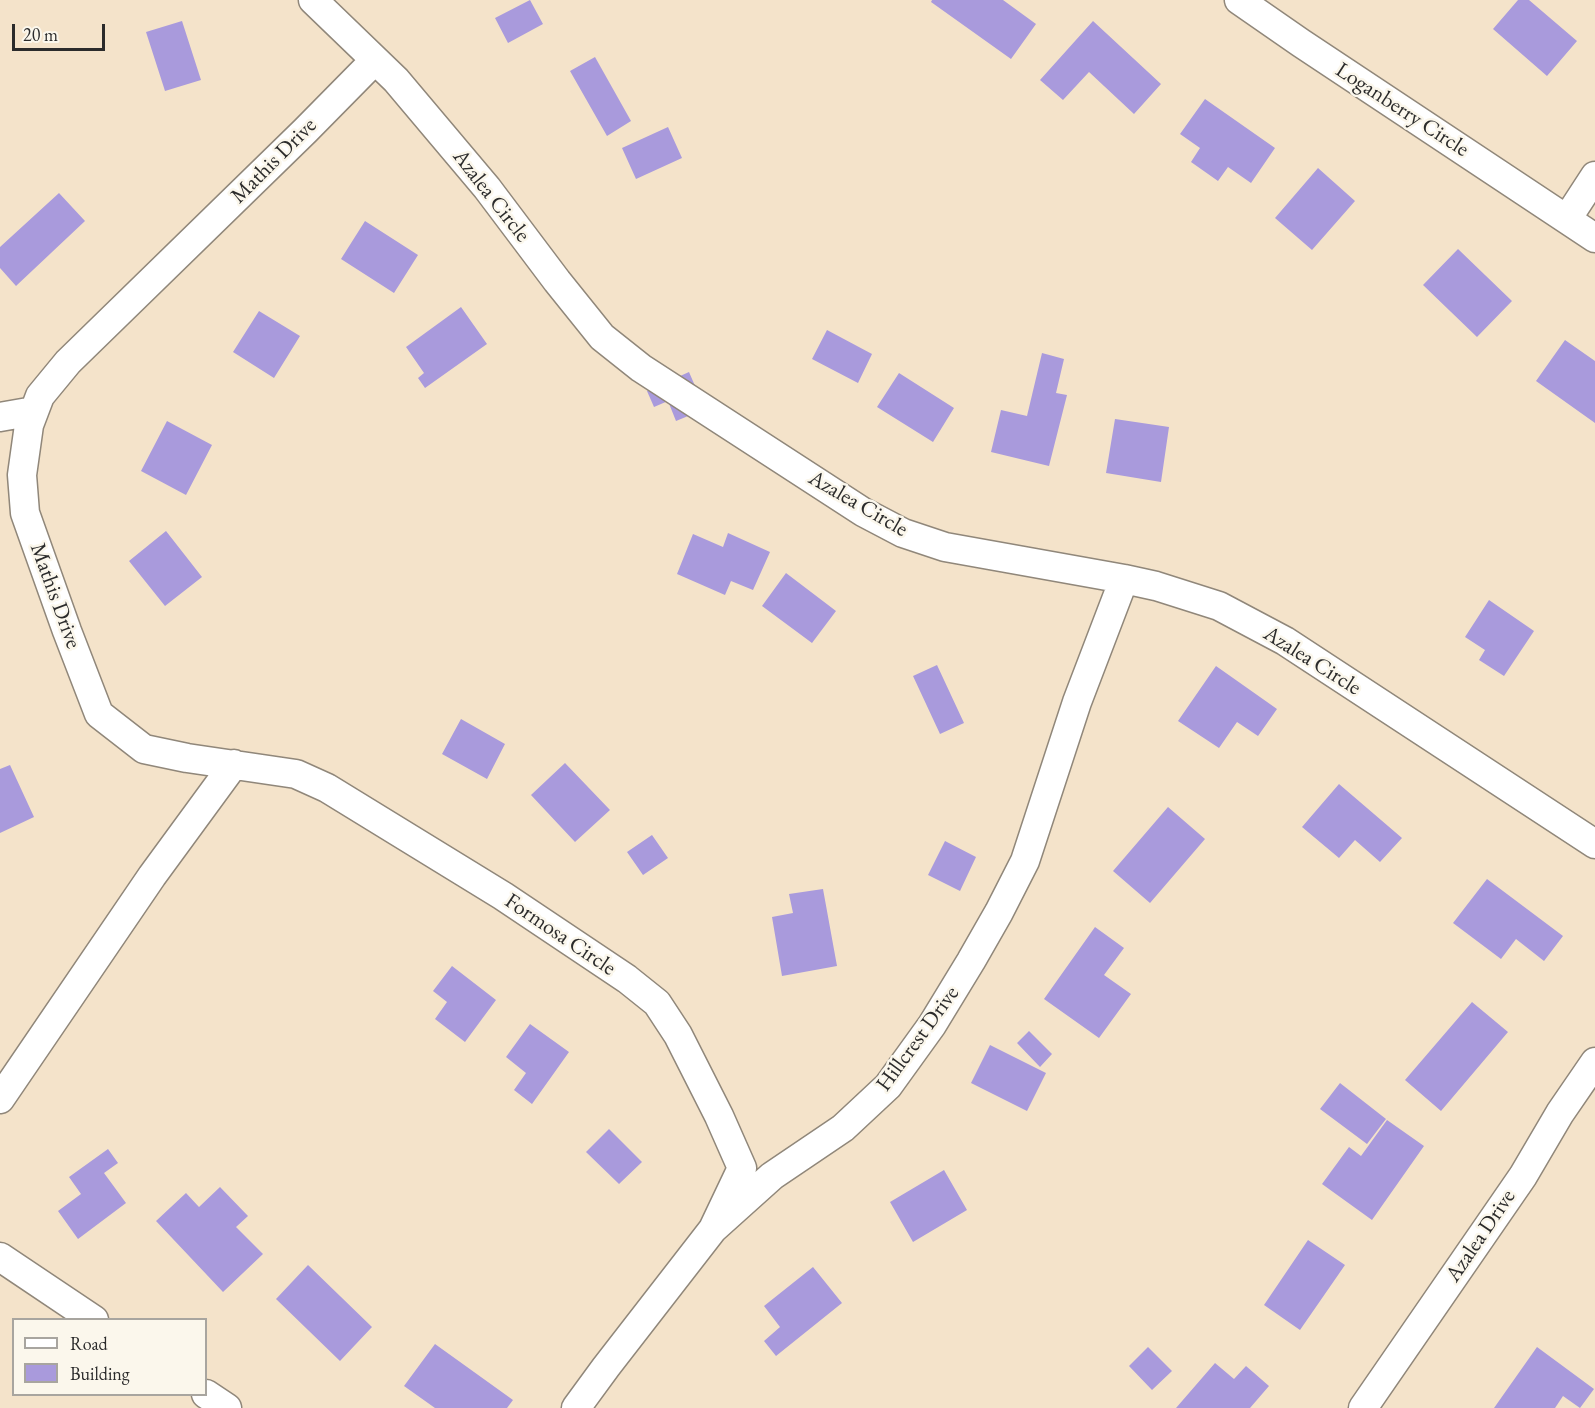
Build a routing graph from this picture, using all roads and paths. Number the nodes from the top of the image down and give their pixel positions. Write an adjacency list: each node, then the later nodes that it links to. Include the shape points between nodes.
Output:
1 (313, 0): 3 (street, Azalea Circle)
2 (1239, 0): 5 (street, Loganberry Circle)
3 (375, 60): 7 (street, Mathis Drive, via 68,362 40,396); 10 (street, Azalea Circle, via 487,188 602,337 641,368 863,512 903,533 945,547)
4 (1595, 176): 5 (street)
5 (1567, 219): 6 (street, Loganberry Circle)
6 (1595, 238)
7 (34, 411): 8 (street); 9 (street, Mathis Drive)
8 (0, 417)
9 (11, 481): 11 (street, Mathis Drive, via 99,714 144,749)
10 (1124, 579): 12 (street, Azalea Circle, via 1219,606 1285,642); 15 (street, Hillcrest Drive, via 1077,702 1025,861 932,1025 888,1086 843,1128 772,1176)
11 (234, 764): 14 (street); 15 (street, Formosa Circle, via 297,774 327,788 503,897 657,1003 678,1035 742,1168)
12 (1595, 844)
13 (1595, 1062): 21 (street, Azalea Drive, via 1523,1176)
14 (0, 1099)
15 (713, 1229): 20 (street, Hillcrest Drive)
16 (0, 1257): 17 (street)
17 (91, 1318)
18 (207, 1395): 19 (street)
19 (227, 1408)
20 (576, 1408)
21 (1364, 1408)

